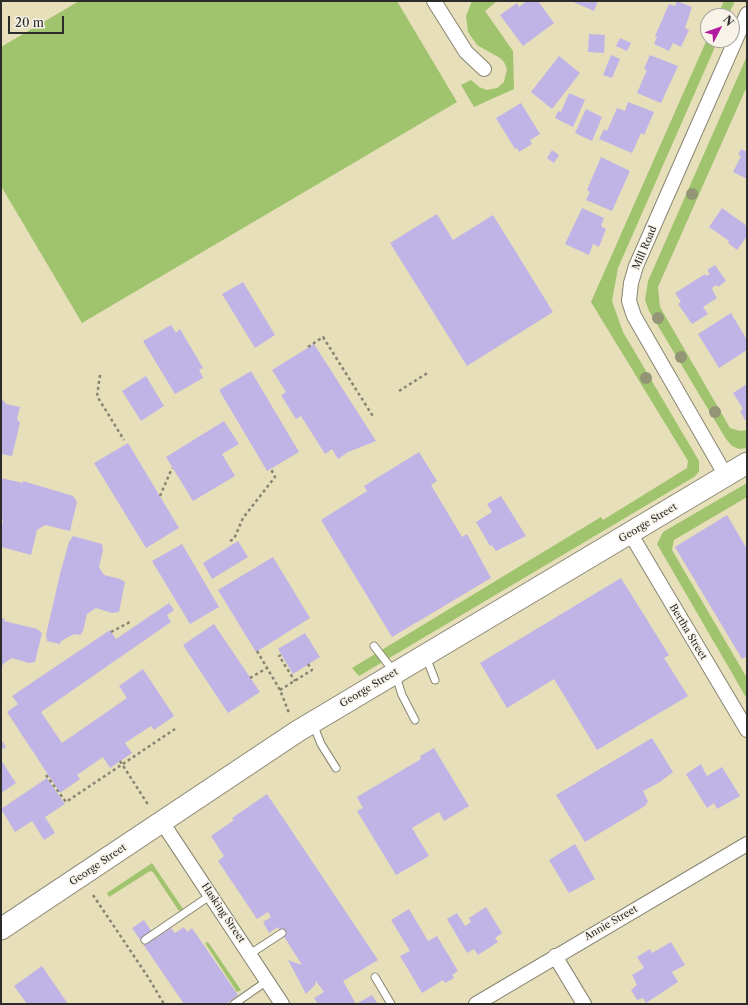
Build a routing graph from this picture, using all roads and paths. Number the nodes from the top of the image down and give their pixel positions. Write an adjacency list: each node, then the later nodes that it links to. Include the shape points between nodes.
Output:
1 (438, 2): 3 (street, via 466,52)
2 (747, 14): 13 (street, Mill Road, via 636,266 629,301 634,316)
3 (484, 69)
4 (308, 347): 8 (path, via 323,337)
5 (429, 372): 7 (path)
6 (100, 375): 9 (path, via 97,396)
7 (400, 391)
8 (374, 418)
9 (124, 440)
10 (747, 463): 13 (street, George Street)
11 (172, 468): 14 (path)
12 (271, 469): 16 (path, via 275,477 243,518 234,539)
13 (726, 476): 15 (street, George Street)
14 (160, 496)
15 (630, 533): 22 (street, George Street); 34 (street, Bertha Street)
16 (230, 541)
17 (130, 622): 18 (path)
18 (112, 632)
19 (374, 646): 25 (lane)
20 (257, 651): 24 (path)
21 (281, 655): 28 (path, via 279,656)
22 (425, 655): 25 (street, George Street); 27 (lane)
23 (308, 664): 28 (path, via 312,670)
24 (267, 668): 26 (path); 29 (path)
25 (395, 673): 31 (lane); 32 (street, George Street)
26 (250, 678)
27 (435, 680)
28 (295, 681): 29 (path)
29 (280, 690): 30 (path)
30 (289, 713)
31 (414, 720)
32 (312, 722): 37 (lane, via 321,744); 39 (street, George Street)
33 (175, 729): 36 (path)
34 (747, 730)
35 (120, 761): 36 (path)
36 (122, 765): 38 (path, via 66,802); 39 (path)
37 (336, 768)
38 (46, 775)
39 (156, 814): 42 (street, Hasking Street); 43 (street, George Street)
40 (747, 844): 47 (street, Annie Street)
41 (93, 895): 50 (path)
42 (211, 895): 45 (lane); 46 (street, Hasking Street)
43 (1, 929)
44 (282, 933): 46 (lane)
45 (146, 940)
46 (250, 954): 49 (street, Hasking Street)
47 (555, 956): 54 (street, Annie Street); 55 (street)
48 (375, 977): 53 (lane)
49 (268, 981): 51 (lane); 52 (street, Hasking Street)
50 (164, 1004)
51 (234, 1004)
52 (282, 1004)
53 (391, 1004)
54 (476, 1004)
55 (584, 1004)

